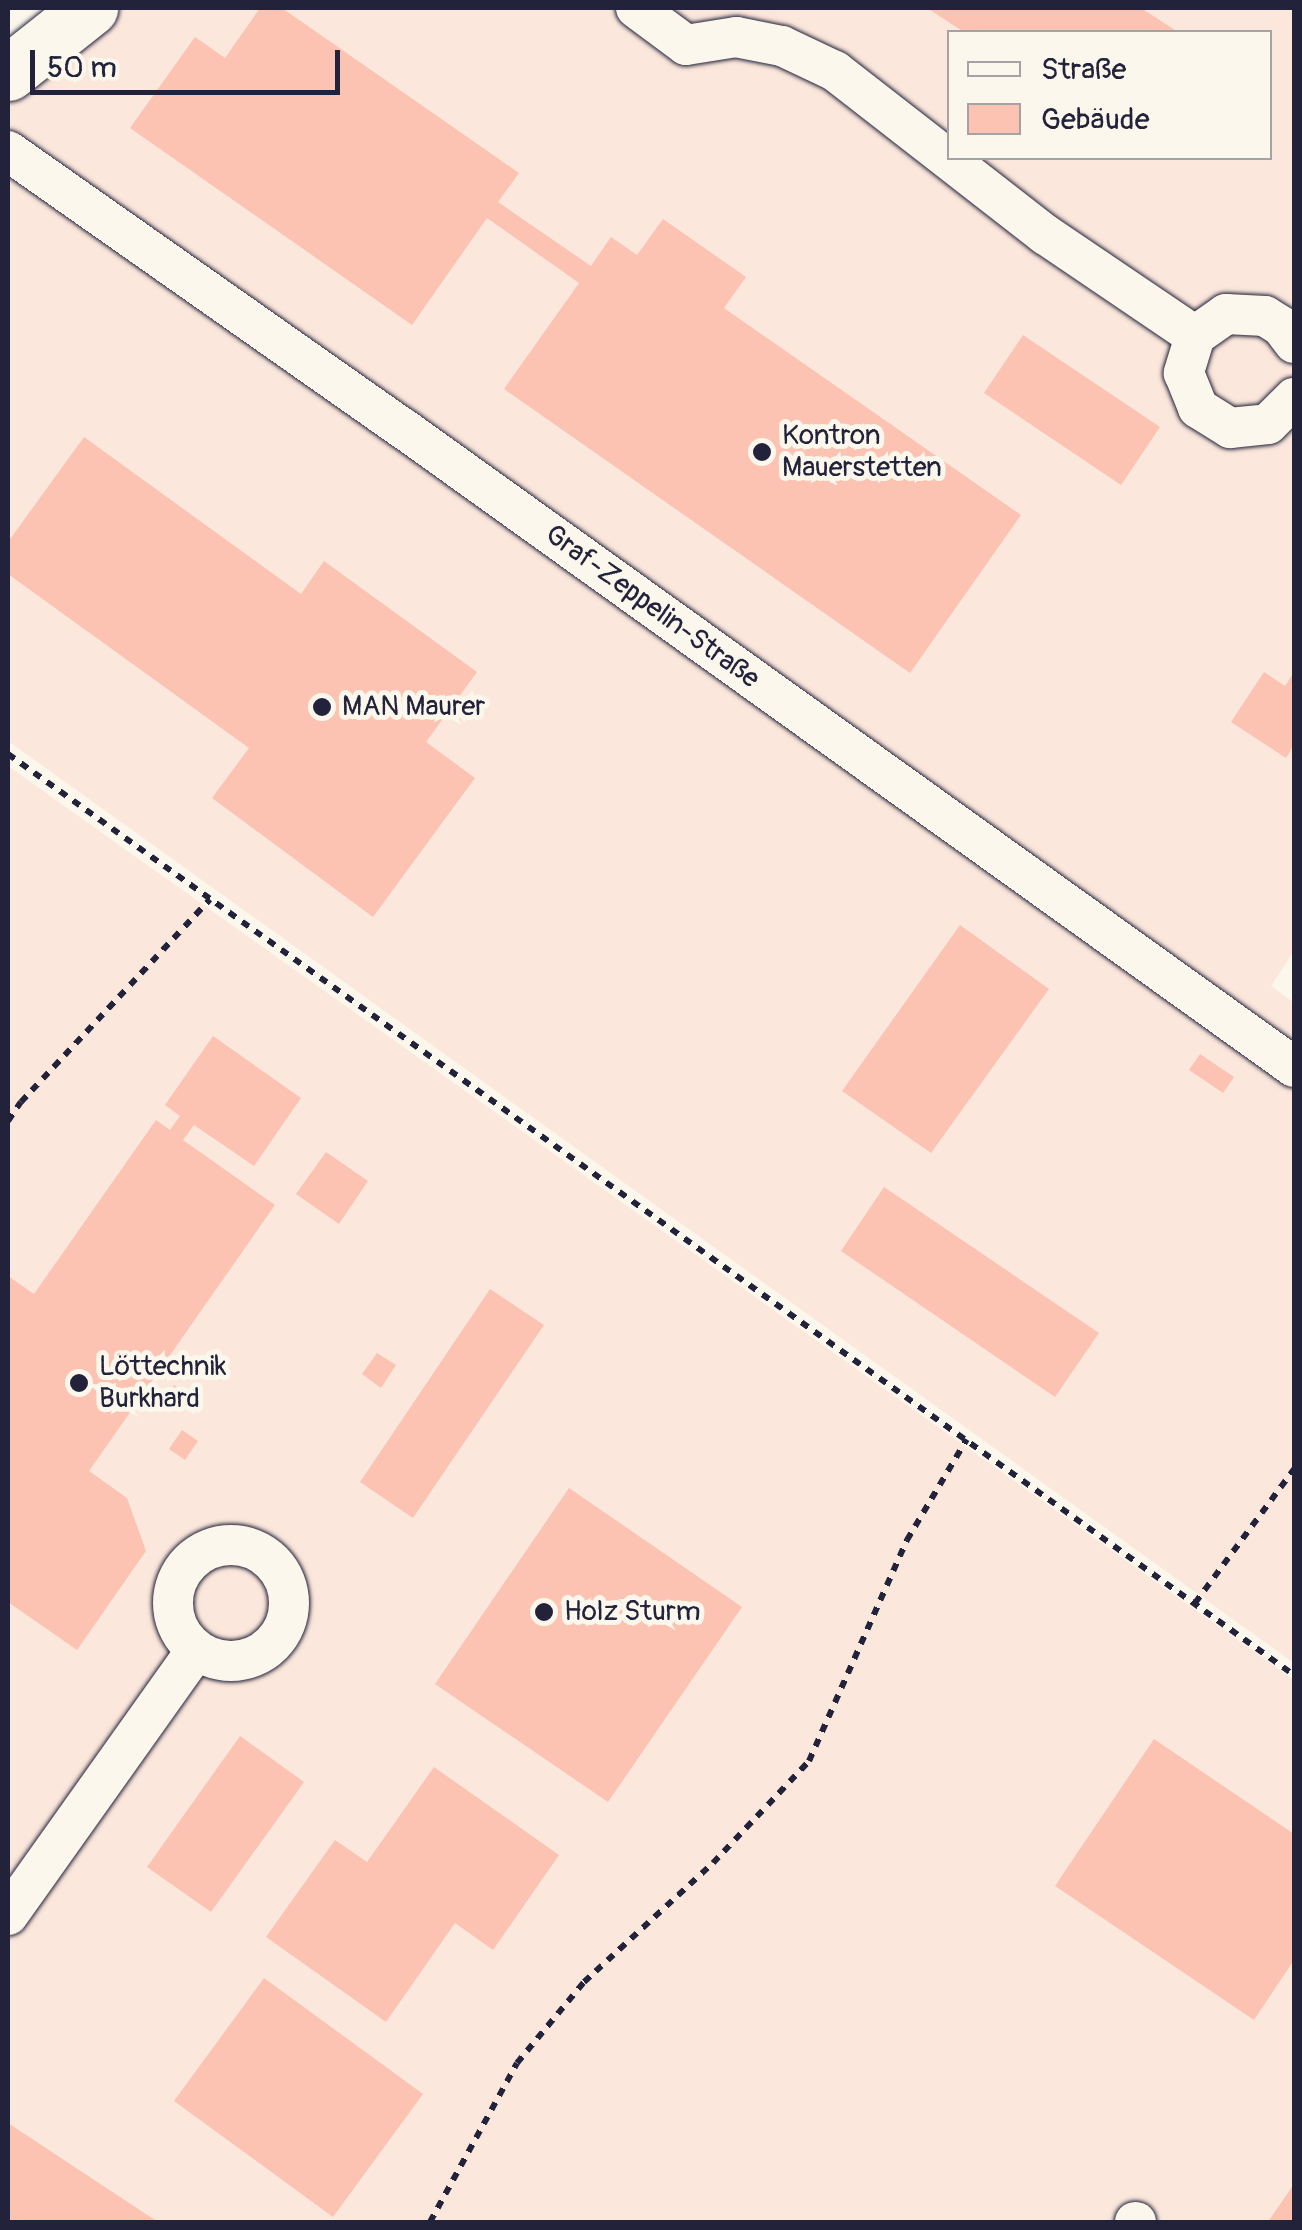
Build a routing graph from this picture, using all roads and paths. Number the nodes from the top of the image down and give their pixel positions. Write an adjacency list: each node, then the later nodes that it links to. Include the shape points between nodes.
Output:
1 (90, 8): 3 (street)
2 (636, 8): 5 (street, via 686,44 736,37 782,46 835,71)
3 (8, 73)
4 (8, 151): 12 (street, Graf-Zeppelin-Straße)
5 (947, 158)
6 (950, 160): 7 (street)
7 (1195, 336): 8 (street, via 1226,314 1246,312 1281,326); 9 (street, via 1184,373 1198,408 1212,421 1230,428 1268,424)
8 (1294, 343)
9 (1294, 398)
10 (8, 754): 11 (path)
11 (210, 899): 13 (path); 14 (path)
12 (1294, 1066)
13 (8, 1122)
14 (967, 1440): 16 (path); 20 (path, via 906,1540 809,1761 713,1863 584,1982 517,2063)
15 (1294, 1469): 16 (path)
16 (1195, 1603): 18 (path)
17 (196, 1650): 19 (street)
18 (1294, 1675)
19 (8, 1915)
20 (430, 2222)

